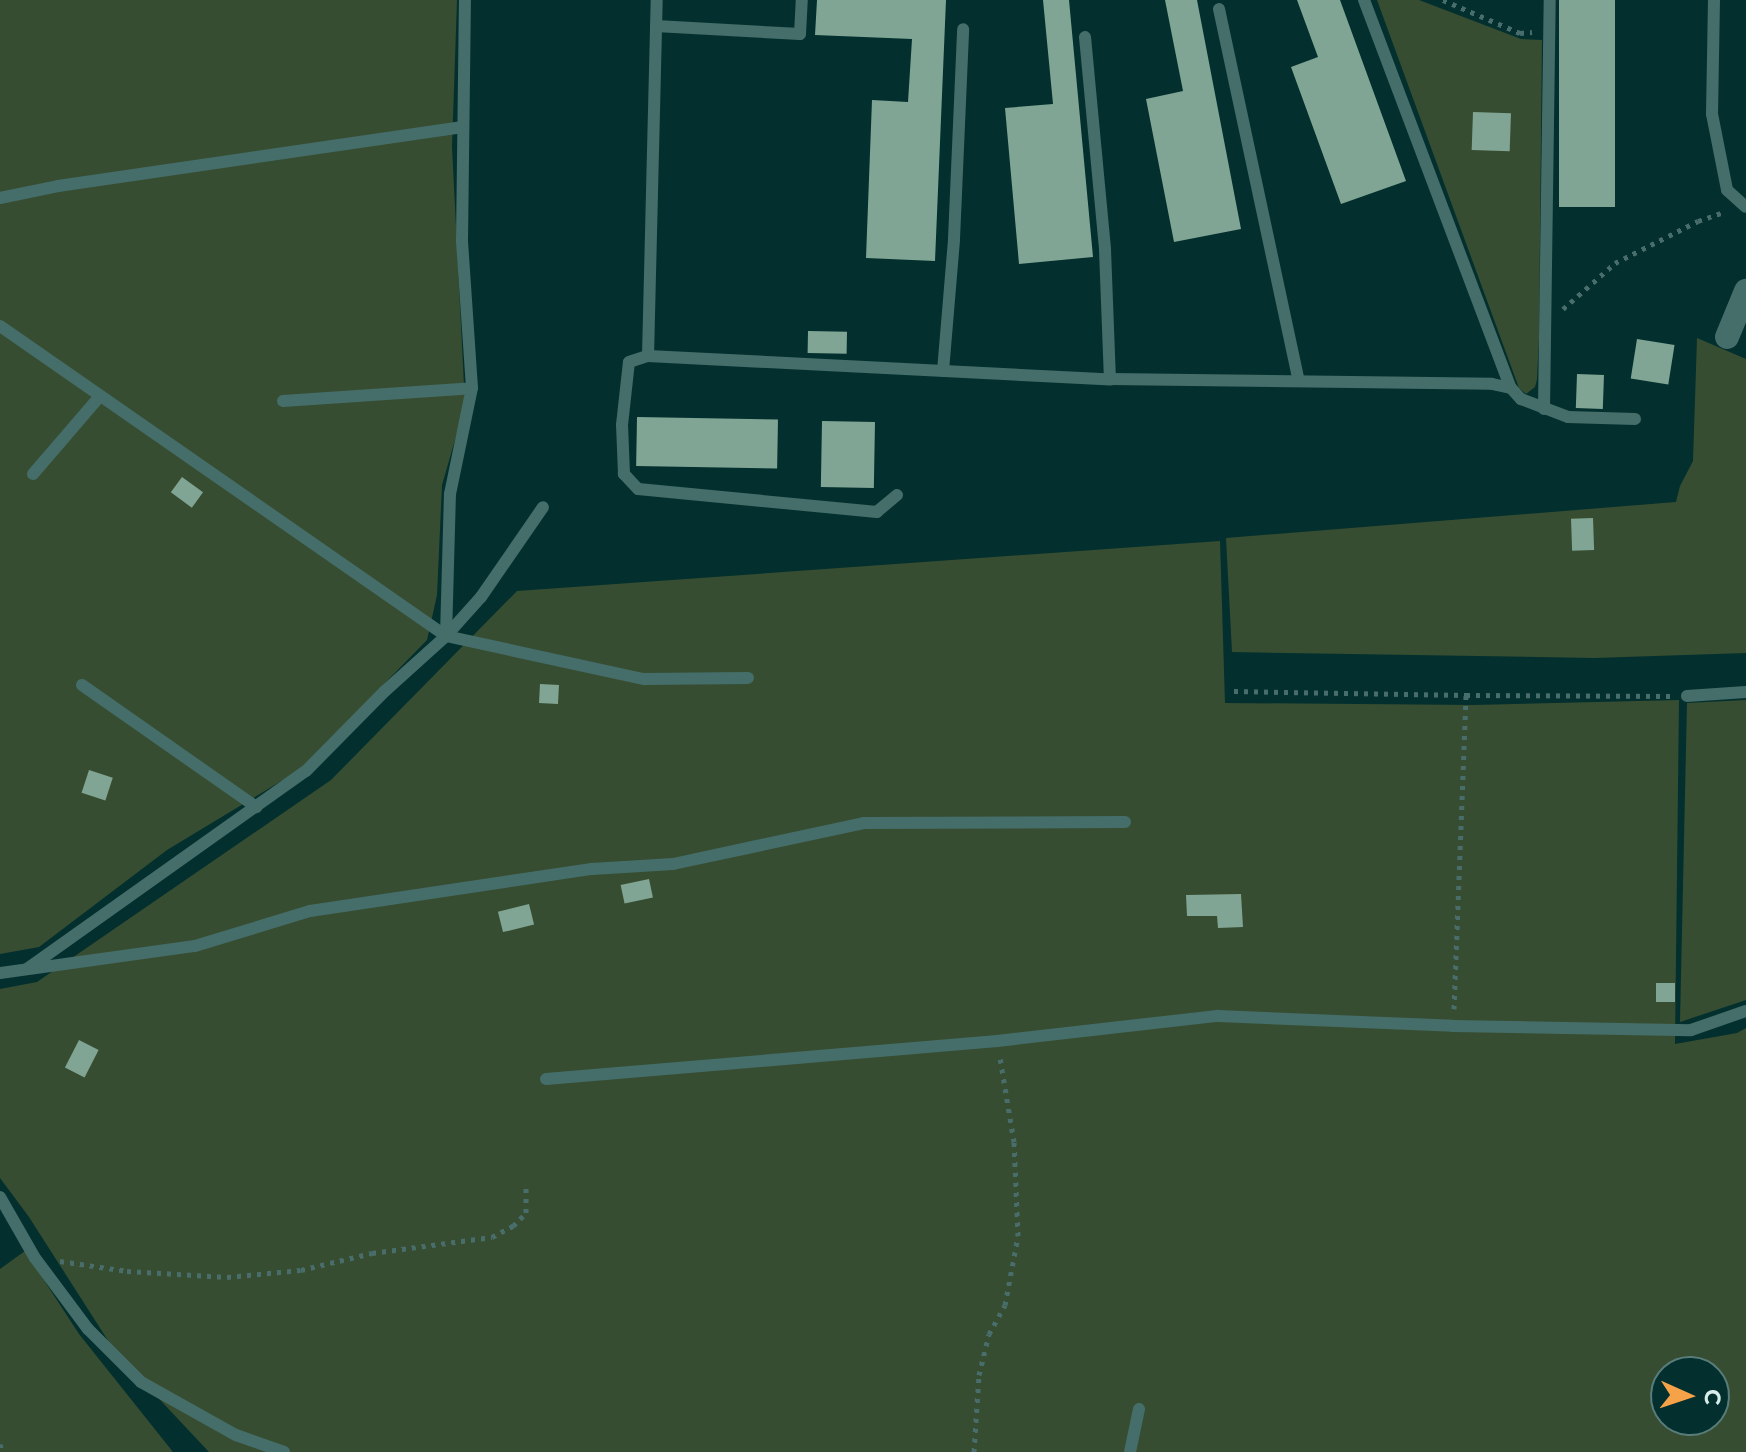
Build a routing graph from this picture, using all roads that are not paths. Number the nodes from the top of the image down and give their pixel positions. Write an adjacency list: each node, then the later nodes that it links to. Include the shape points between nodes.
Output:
1 (465, 0): 11 (lane)
2 (657, 0): 8 (lane)
3 (802, 0): 8 (lane, via 800,34)
4 (1364, 0): 22 (lane)
5 (1550, 0): 25 (lane)
6 (1714, 0): 13 (lane, via 1712,114 1727,190)
7 (1219, 9): 20 (lane)
8 (656, 26): 17 (lane)
9 (963, 29): 18 (lane)
10 (1085, 37): 19 (lane, via 1105,250)
11 (463, 127): 12 (lane); 21 (lane, via 462,241)
12 (0, 198)
13 (1745, 207)
14 (1746, 291): 16 (street)
15 (0, 326): 23 (lane)
16 (1727, 337)
17 (648, 356): 18 (lane); 28 (lane, via 629,362 622,425 624,474 638,489 877,512)
18 (943, 371): 19 (lane)
19 (1110, 379): 20 (lane)
20 (1298, 379): 22 (lane)
21 (472, 388): 24 (lane); 30 (lane, via 450,494)
22 (1511, 388): 25 (lane)
23 (100, 396): 27 (lane); 30 (lane)
24 (283, 401)
25 (1544, 409): 26 (lane, via 1568,417)
26 (1635, 419)
27 (33, 474)
28 (897, 495)
29 (543, 507): 30 (lane, via 481,597)
30 (446, 636): 31 (lane, via 644,679); 35 (lane, via 306,771)
31 (748, 678)
32 (82, 685): 35 (lane)
33 (1746, 692): 34 (lane)
34 (1687, 696)
35 (256, 807): 37 (lane)
36 (1125, 822): 37 (lane, via 864,823 673,864 592,869 310,911 195,946)
37 (27, 969): 38 (lane)
38 (0, 973)
39 (1746, 1011): 40 (lane, via 1691,1030 1218,1016 997,1041)
40 (546, 1079)
41 (0, 1197): 43 (lane, via 35,1258 88,1329 141,1382 236,1435)
42 (1139, 1409): 44 (lane)
43 (284, 1452)
44 (1130, 1452)

